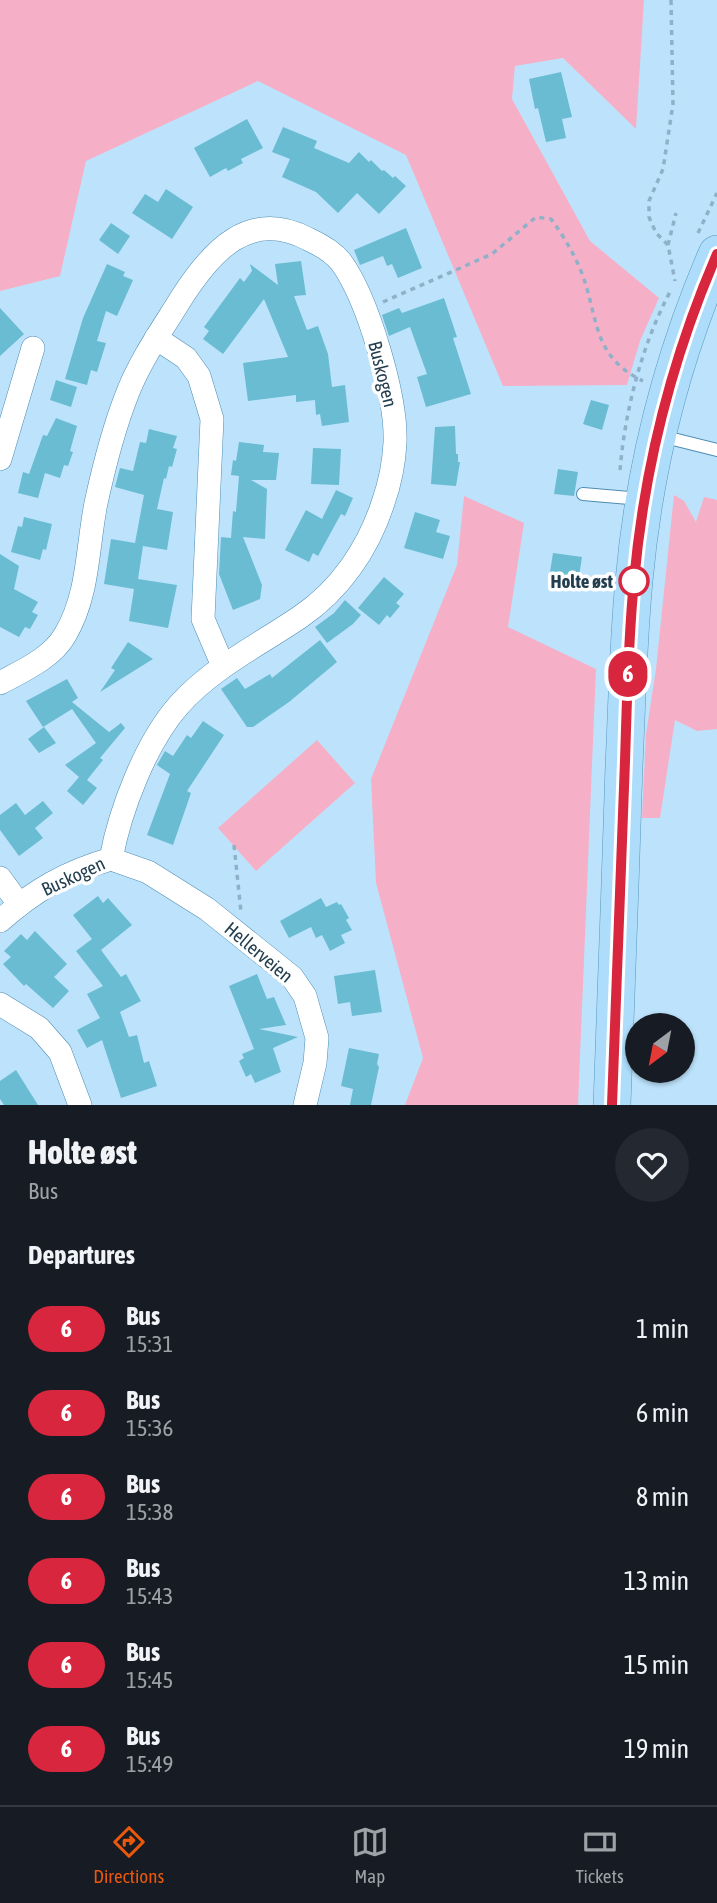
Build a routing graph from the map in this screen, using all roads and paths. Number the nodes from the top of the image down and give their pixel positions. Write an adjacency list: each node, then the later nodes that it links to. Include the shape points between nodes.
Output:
1 (671, 0): 3 (path, via 673,104 663,169 649,201 649,217)
2 (676, 213): 3 (path)
3 (668, 245): 5 (path)
4 (717, 254): 10 (main road, via 667,393)
5 (676, 281)
6 (668, 295): 7 (path, via 636,377 625,373 607,353 581,272 563,236 551,219 536,217 492,254)
7 (365, 308): 8 (street, Buskogen, via 340,261 322,246 281,230 252,230 228,242 201,268); 15 (street, Buskogen, via 391,390 395,443 384,502 352,567 333,589 303,615)
8 (156, 338): 15 (street, via 186,358 199,376 212,419 203,619); 16 (street, Buskogen, via 117,422 74,617 52,651)
9 (33, 348): 12 (street)
10 (657, 435): 11 (lane); 14 (main road)
11 (717, 450)
12 (0, 459)
13 (583, 494): 14 (lane)
14 (645, 499): 26 (main road, via 630,638)
15 (223, 666): 18 (street, Buskogen, via 160,727 124,808)
16 (0, 683)
17 (234, 845): 22 (path)
18 (111, 859): 20 (street, Buskogen, via 81,867); 22 (street, Hellerveien, via 148,872)
19 (0, 878): 20 (street, Buskogen)
20 (19, 904): 21 (street, Buskogen)
21 (0, 921)
22 (240, 935): 25 (street, Hellerveien, via 292,977 305,996 317,1038)
23 (0, 1004): 24 (street, via 39,1028 60,1052)
24 (80, 1105)
25 (305, 1105)
26 (612, 1105)

